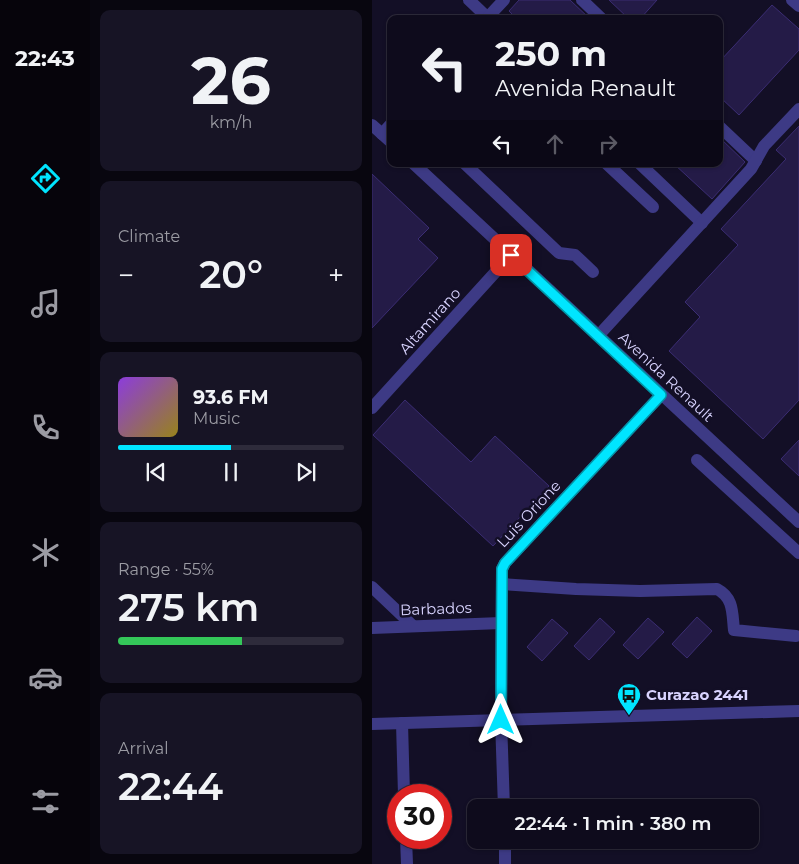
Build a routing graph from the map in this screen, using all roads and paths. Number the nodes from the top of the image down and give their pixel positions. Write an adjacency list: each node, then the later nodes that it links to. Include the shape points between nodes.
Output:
1 (469, 0): 6 (street)
2 (504, 0): 7 (street)
3 (582, 0): 8 (street)
4 (792, 0): 5 (street)
5 (798, 6)
6 (485, 15)
7 (491, 15)
8 (598, 15)
9 (798, 109): 13 (street, via 764,146)
10 (372, 125): 12 (street)
11 (723, 130): 13 (street)
12 (386, 138)
13 (756, 160): 19 (street)
14 (417, 167): 20 (street, Avenida Renault)
15 (468, 167): 21 (street, via 559,253 575,255)
16 (610, 167): 18 (street)
17 (643, 167): 19 (street)
18 (653, 207)
19 (702, 223): 22 (street)
20 (511, 255): 22 (street, Avenida Renault); 24 (street, Altamirano)
21 (593, 272)
22 (598, 336): 23 (street, Avenida Renault)
23 (661, 395): 26 (street, Avenida Renault); 30 (street, Luis Orione, via 505,563)
24 (372, 408)
25 (697, 460): 27 (street)
26 (764, 491): 27 (street); 28 (street, Avenida Renault)
27 (749, 508): 29 (street)
28 (798, 522)
29 (798, 553)
30 (502, 584): 32 (street, Luis Orione); 35 (street, via 640,591 717,589 731,603 734,630)
31 (372, 587): 33 (street)
32 (501, 623): 33 (street, Barbados); 37 (street, Luis Orione)
33 (413, 626): 34 (street, Barbados)
34 (372, 628)
35 (796, 636)
36 (798, 711): 37 (street)
37 (501, 720): 38 (street); 41 (street, Luis Orione)
38 (402, 723): 39 (street); 40 (street)
39 (372, 724)
40 (404, 784)
41 (504, 799)
42 (406, 849): 44 (street)
43 (505, 849): 45 (street)
44 (407, 864)
45 (505, 864)

